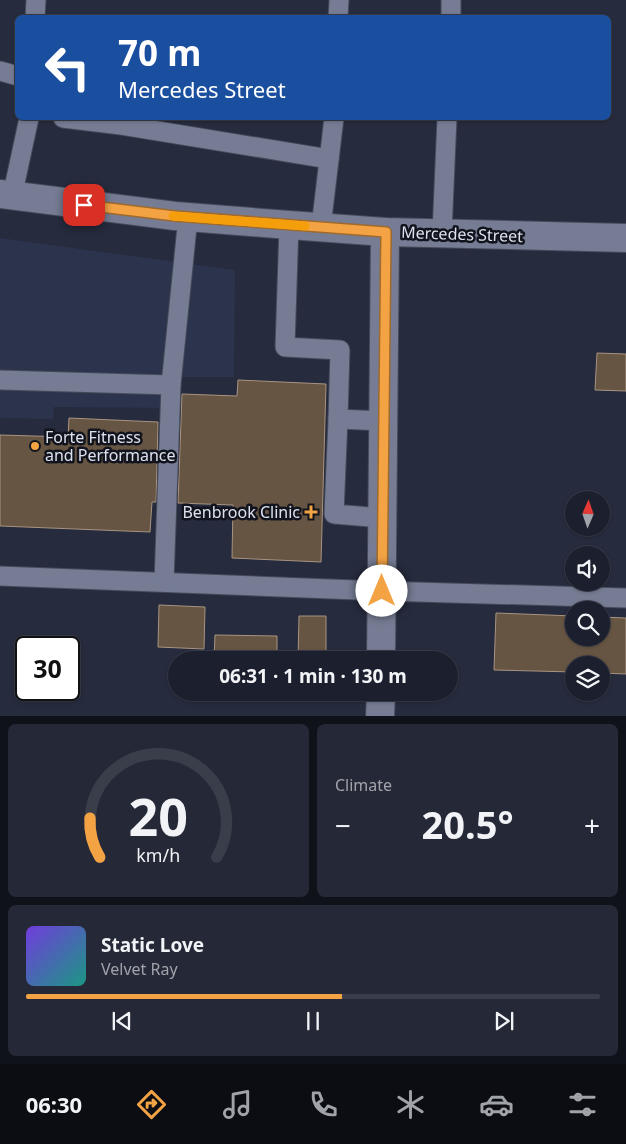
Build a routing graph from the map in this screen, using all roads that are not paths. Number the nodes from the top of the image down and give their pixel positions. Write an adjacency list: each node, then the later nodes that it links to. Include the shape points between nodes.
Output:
1 (36, 0): 4 (lane)
2 (338, 0): 5 (lane)
3 (451, 0): 6 (lane)
4 (35, 15)
5 (338, 15)
6 (451, 15)
7 (0, 71): 8 (lane)
8 (15, 75)
9 (28, 120): 14 (lane)
10 (80, 120): 13 (lane)
11 (334, 120): 13 (lane)
12 (447, 120): 19 (lane)
13 (329, 159): 17 (lane)
14 (6, 196): 15 (street, Mercedes Street)
15 (188, 217): 16 (street, Mercedes Street); 22 (lane)
16 (288, 225): 17 (street, Mercedes Street); 23 (lane, via 285,347 340,350)
17 (320, 227): 18 (street, Mercedes Street)
18 (386, 232): 19 (street, Mercedes Street); 24 (street)
19 (442, 233): 20 (street, Mercedes Street)
20 (626, 238)
21 (0, 380): 22 (lane)
22 (171, 385): 27 (lane)
23 (338, 419): 24 (lane); 25 (lane, via 334,514)
24 (384, 421): 25 (street)
25 (382, 518): 28 (street)
26 (0, 576): 27 (lane)
27 (164, 582): 28 (lane)
28 (382, 591): 29 (lane); 30 (street)
29 (626, 598)
30 (381, 651)
31 (381, 701): 32 (street)
32 (380, 716)

